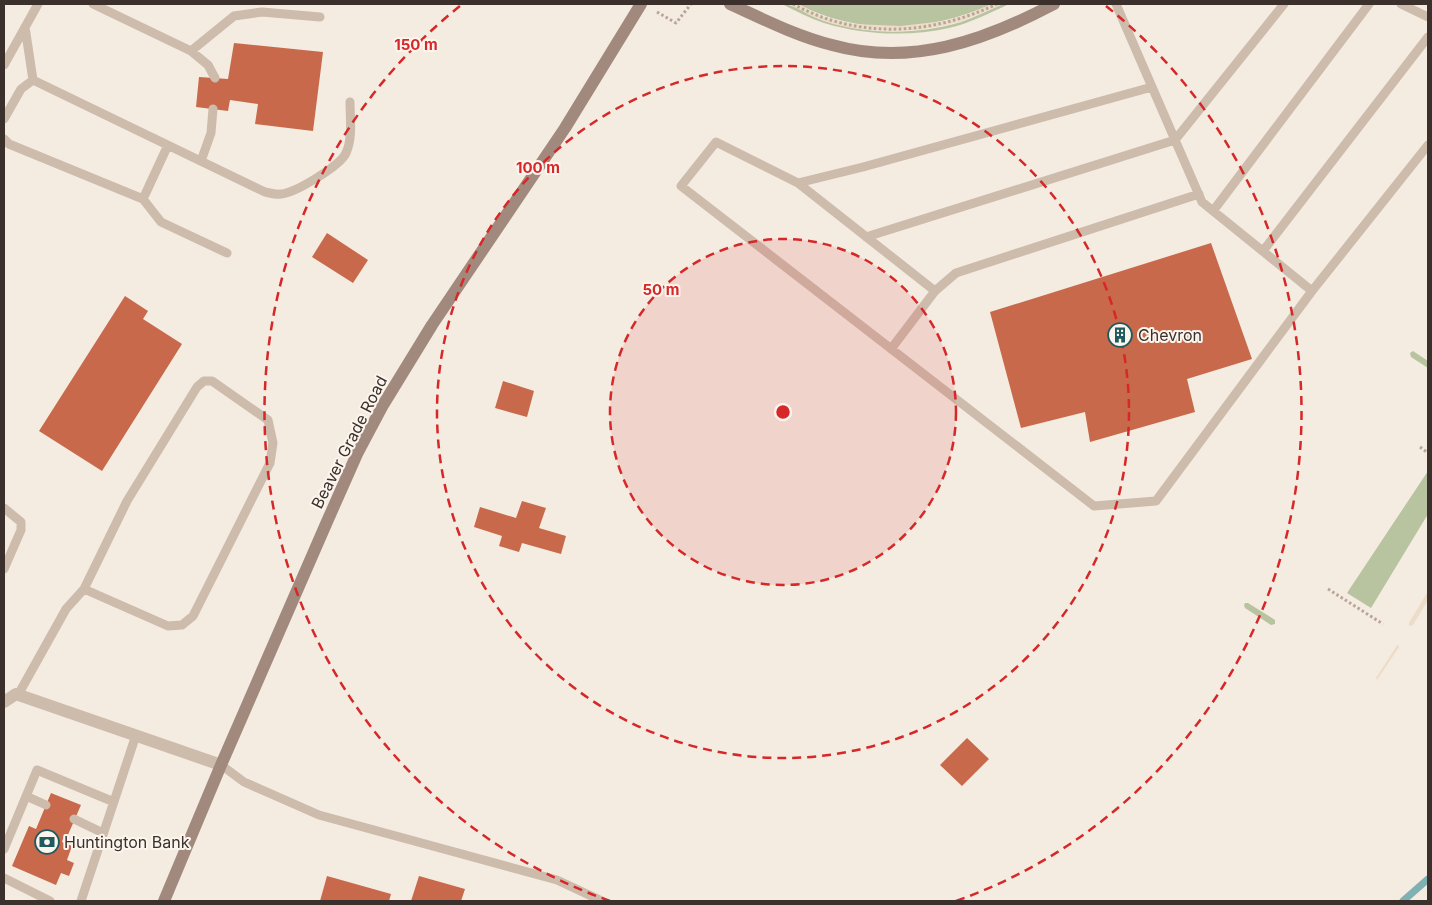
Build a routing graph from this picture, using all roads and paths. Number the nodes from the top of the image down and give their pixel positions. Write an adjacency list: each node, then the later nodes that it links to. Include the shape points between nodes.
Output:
1 (38, 4): 15 (lane)
2 (93, 4): 17 (lane)
3 (691, 4): 12 (path, via 676,22)
4 (730, 4): 7 (main road, via 834,46 890,53 932,50 965,43)
5 (793, 4): 6 (path, via 840,23 892,29 952,22)
6 (997, 4)
7 (1054, 4)
8 (1116, 4): 21 (lane)
9 (1284, 4): 26 (lane)
10 (1368, 4): 33 (lane)
11 (1401, 4): 14 (lane)
12 (646, 6): 50 (main road, Beaver Grade Road, via 432,325 383,405 326,524)
13 (320, 17): 17 (lane, via 262,12 234,16)
14 (1428, 17)
15 (25, 27): 18 (lane); 20 (lane)
16 (1428, 37): 35 (lane)
17 (191, 51): 19 (lane, via 208,65)
18 (4, 65)
19 (215, 78)
20 (33, 80): 24 (lane, via 21,89); 27 (lane)
21 (1152, 87): 26 (lane); 30 (lane)
22 (350, 102): 29 (lane, via 350,136 346,154 295,190 279,195 265,192)
23 (213, 109): 29 (lane, via 212,134)
24 (4, 119)
25 (4, 139): 32 (lane, via 9,144)
26 (1175, 140): 31 (lane); 34 (lane)
27 (168, 145): 29 (lane); 32 (lane)
28 (1428, 145): 38 (lane)
29 (201, 161)
30 (798, 183): 34 (lane); 39 (lane, via 716,142 681,186)
31 (1199, 194): 33 (lane, via 1202,202); 37 (lane, via 956,273)
32 (143, 199): 36 (lane, via 161,222)
33 (1213, 211): 35 (lane)
34 (866, 237): 37 (lane)
35 (1262, 251): 38 (lane)
36 (227, 253)
37 (935, 291): 39 (lane)
38 (1312, 291): 39 (lane, via 1156,501 1094,506)
39 (891, 349)
40 (1420, 447): 41 (path)
41 (1428, 453)
42 (4, 508): 43 (lane, via 21,522 21,530)
43 (4, 569)
44 (84, 589): 44 (lane, via 127,501 204,381 212,381 268,420 273,443 270,462 193,616 182,625 168,626); 47 (lane, via 66,609)
45 (1328, 589): 46 (path)
46 (1383, 624)
47 (18, 695): 48 (street); 49 (street)
48 (4, 702)
49 (136, 735): 50 (street); 52 (lane)
50 (221, 765): 60 (main road, Beaver Grade Road); 61 (lane, via 244,782 319,815 557,880)
51 (26, 796): 52 (lane, via 37,770); 53 (lane); 56 (lane)
52 (114, 802): 55 (lane)
53 (46, 805)
54 (74, 819): 55 (lane)
55 (104, 833): 59 (lane)
56 (4, 849)
57 (4, 878): 58 (lane)
58 (50, 901)
59 (81, 901)
60 (164, 901)
61 (602, 901)

